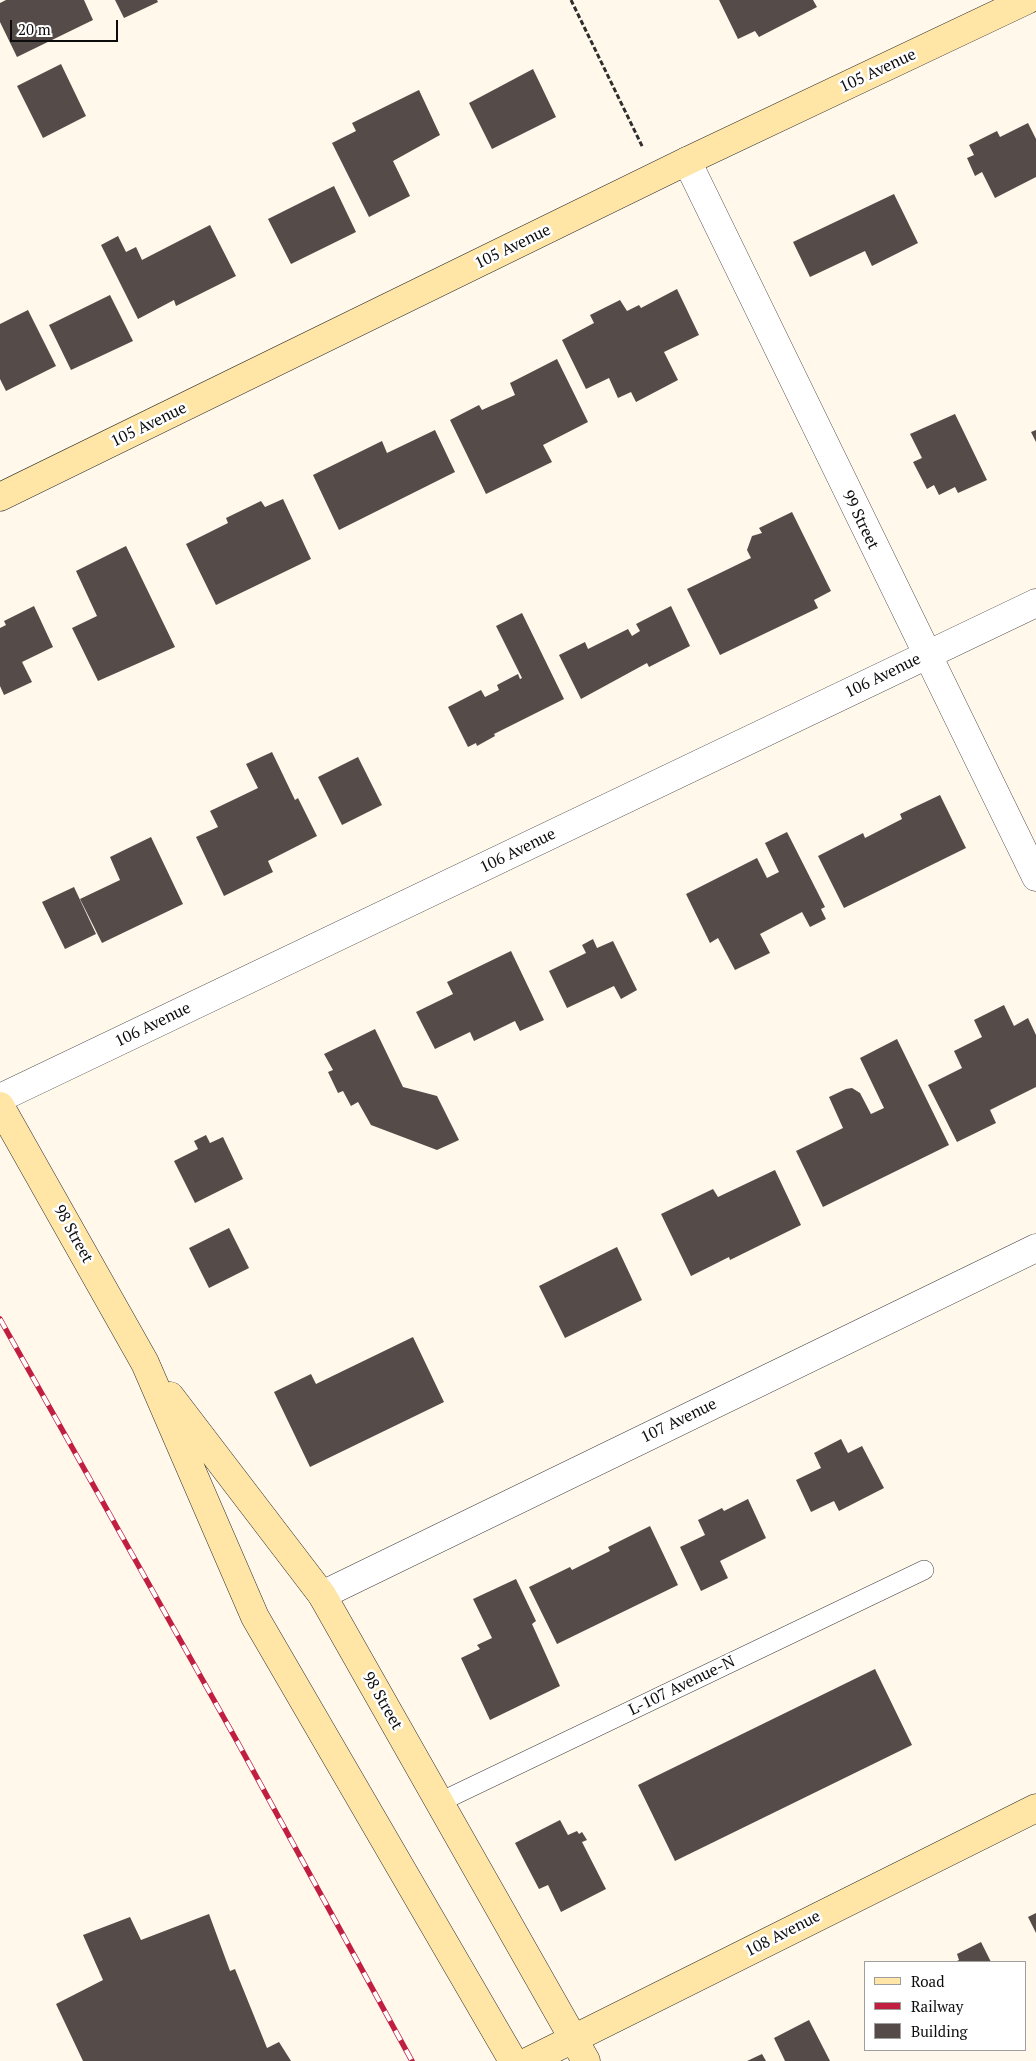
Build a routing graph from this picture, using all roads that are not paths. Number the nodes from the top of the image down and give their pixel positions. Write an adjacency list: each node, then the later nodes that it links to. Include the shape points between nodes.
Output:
1 (1028, 0): 2 (main road, 105 Avenue)
2 (687, 161): 3 (main road, 105 Avenue); 5 (street, 99 Street)
3 (0, 498)
4 (1036, 604): 5 (street, 106 Avenue)
5 (926, 656): 6 (street, 99 Street); 7 (street, 106 Avenue)
6 (1036, 877)
7 (0, 1098)
8 (0, 1106): 10 (main road, 98 Street)
9 (1036, 1248): 12 (street, 107 Avenue)
10 (145, 1363): 12 (main road, 98 Street); 16 (main road, 98 Street, via 255,1617)
11 (924, 1570): 13 (lane, L-107 Avenue-N)
12 (322, 1594): 13 (main road, 98 Street)
13 (440, 1802): 15 (main road, 98 Street)
14 (1036, 1808): 15 (main road, 108 Avenue)
15 (580, 2050): 17 (main road, 108 Avenue)
16 (513, 2061)
17 (529, 2061)

